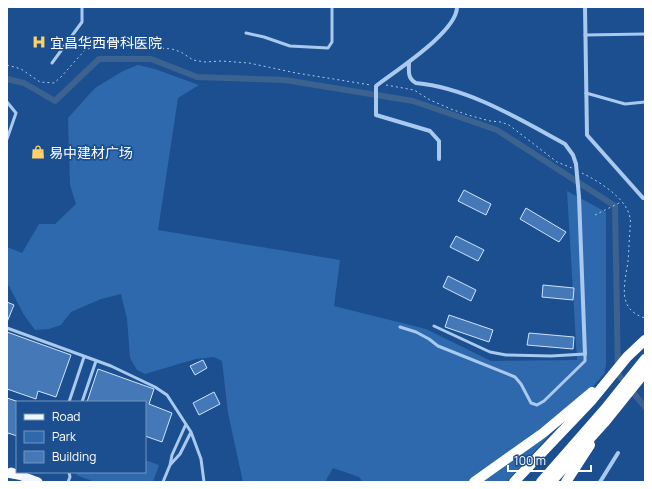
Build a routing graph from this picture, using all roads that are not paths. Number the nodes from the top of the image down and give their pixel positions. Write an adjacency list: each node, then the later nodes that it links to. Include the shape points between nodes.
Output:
1 (82, 7): 9 (lane, via 82,22)
2 (332, 7): 5 (lane, via 332,42 328,48 290,46 264,36)
3 (457, 7): 8 (street, via 450,24 434,42)
4 (585, 7): 7 (street)
5 (246, 33)
6 (645, 34): 7 (lane)
7 (585, 35): 10 (street)
8 (409, 62): 14 (street, via 376,86 376,115 430,131 439,141); 20 (street, bridge, via 408,73 412,81 459,92 485,102 565,144 573,155 579,197)
9 (52, 63)
10 (586, 93): 12 (lane, via 625,104); 15 (street, via 587,135)
11 (7, 102): 13 (lane, via 16,113)
12 (645, 102)
13 (7, 139)
14 (439, 159)
15 (643, 198)
16 (434, 326): 20 (lane, via 490,352 506,355)
17 (400, 327): 20 (lane, via 416,332 438,346 511,374 521,384 531,402 537,405 585,361)
18 (7, 328): 21 (lane)
19 (645, 340): 24 (highway)
20 (585, 354)
21 (84, 356): 23 (lane); 27 (lane)
22 (645, 359): 26 (highway)
23 (96, 361): 28 (lane); 31 (lane, via 155,387 167,396)
24 (614, 372): 40 (highway, via 543,433); 41 (highway, via 591,401)
25 (645, 372): 26 (highway)
26 (634, 380): 29 (highway)
27 (69, 401)
28 (82, 401)
29 (608, 411): 30 (highway); 42 (highway)
30 (604, 423): 43 (highway); 44 (highway)
31 (186, 424): 32 (lane); 34 (lane)
32 (191, 432): 34 (lane, via 180,454); 39 (lane, via 201,459)
33 (618, 453): 45 (street)
34 (170, 465): 38 (lane)
35 (7, 472): 36 (highway)
36 (18, 475): 37 (main road)
37 (34, 479)
38 (163, 482)
39 (204, 482)
40 (474, 482)
41 (514, 482)
42 (541, 482)
43 (551, 482)
44 (566, 482)
45 (600, 482)

